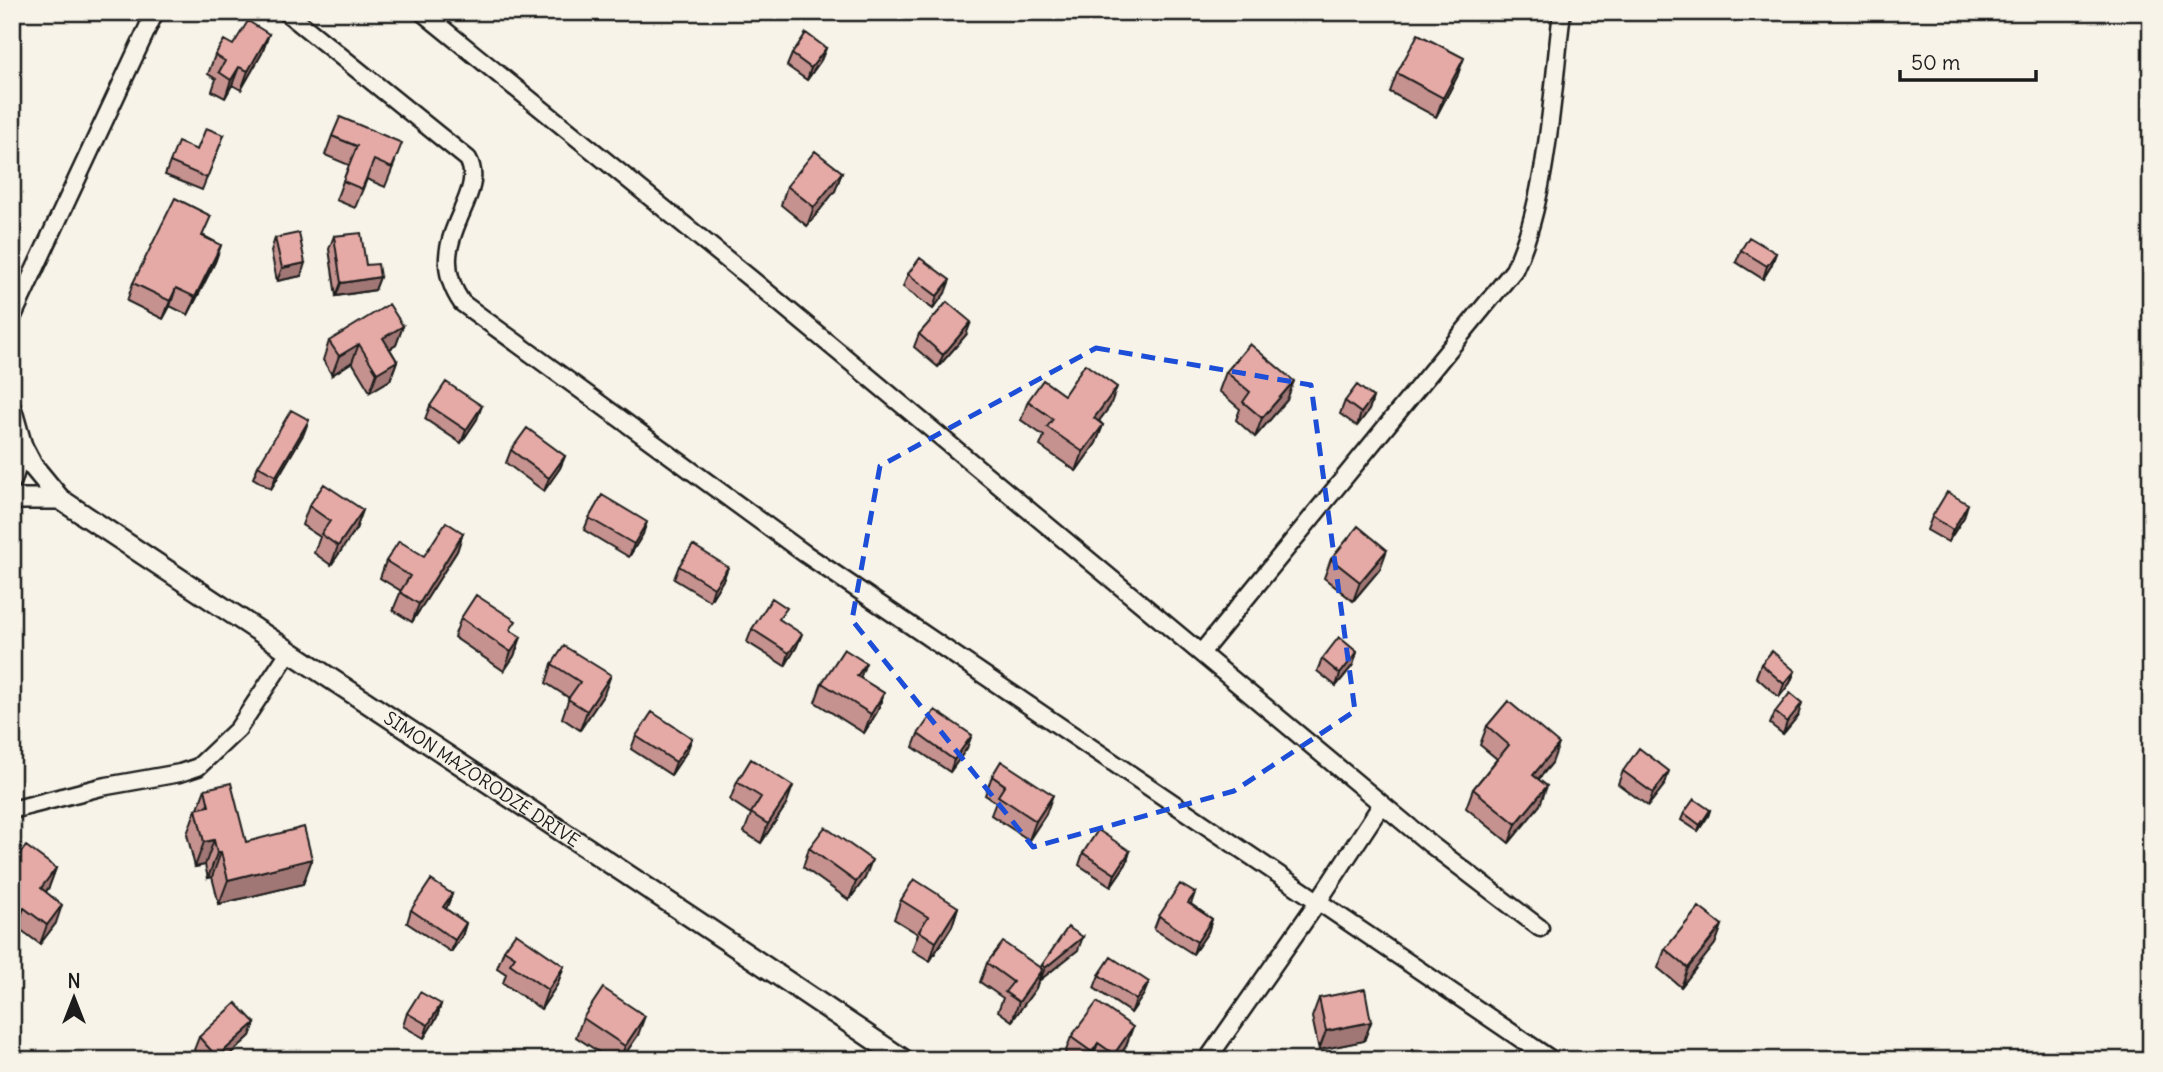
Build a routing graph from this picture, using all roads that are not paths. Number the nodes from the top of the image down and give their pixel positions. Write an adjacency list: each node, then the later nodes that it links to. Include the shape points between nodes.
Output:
1 (155, 12): 5 (street)
2 (286, 12): 15 (street, via 468,159 474,178 448,245 447,266 452,289 462,303 804,553)
3 (422, 12): 12 (street)
4 (1563, 12): 12 (street, via 1536,206 1529,238 1514,270)
5 (12, 318)
6 (12, 411): 7 (street, SIMON MAZORODZE DRIVE)
7 (22, 446): 8 (street); 10 (street, SIMON MAZORODZE DRIVE)
8 (12, 479)
9 (12, 499): 10 (street)
10 (60, 499): 11 (street, SIMON MAZORODZE DRIVE)
11 (289, 652): 14 (street, via 238,729 198,767); 17 (street, SIMON MAZORODZE DRIVE, via 506,791)
12 (1201, 653): 13 (street)
13 (1382, 804): 15 (street); 16 (street)
14 (12, 810)
15 (1317, 903): 18 (street); 19 (street)
16 (1541, 928)
17 (904, 1060)
18 (1207, 1060)
19 (1552, 1060)

